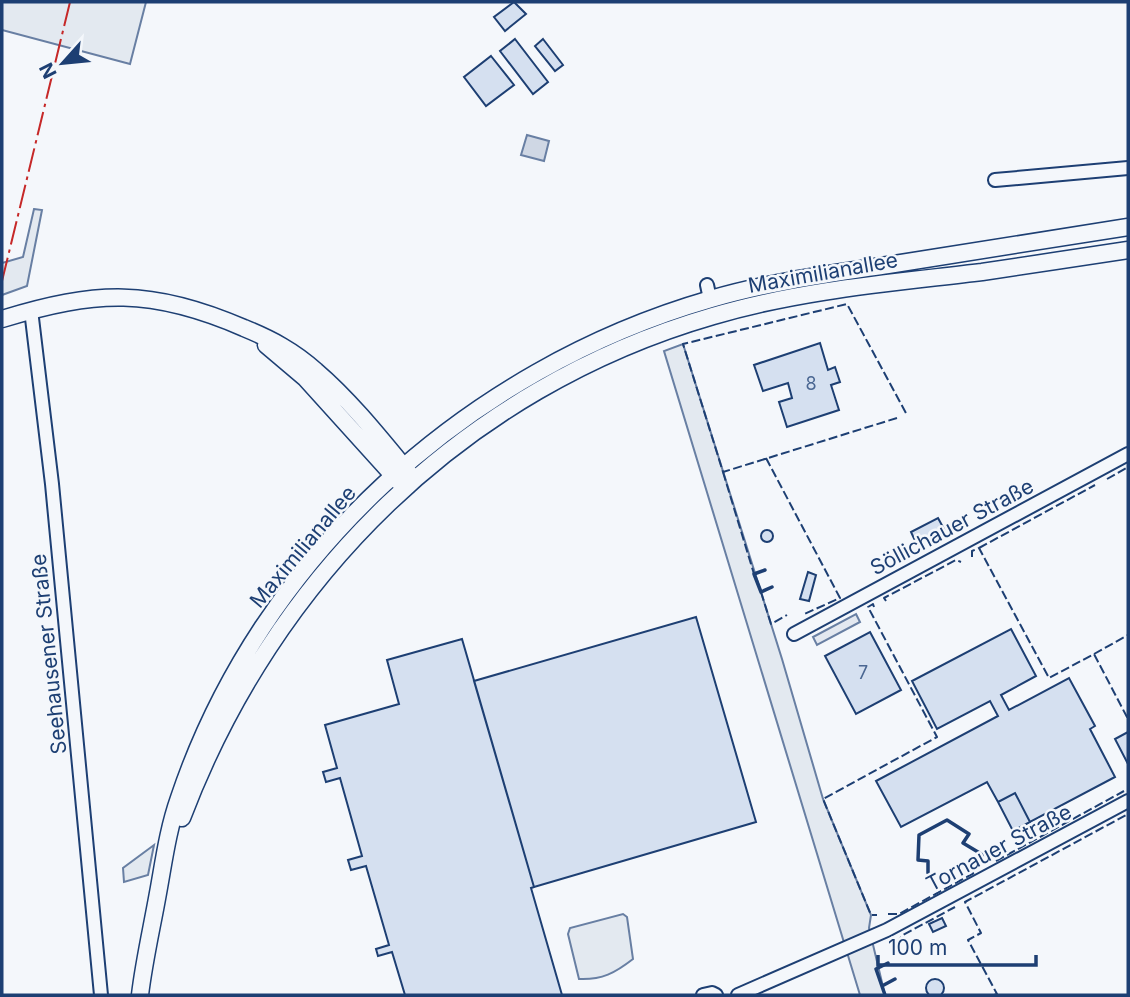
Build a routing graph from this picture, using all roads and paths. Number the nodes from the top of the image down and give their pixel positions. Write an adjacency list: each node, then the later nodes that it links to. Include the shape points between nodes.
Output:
1 (1128, 168): 2 (street)
2 (995, 180)
3 (1128, 227): 8 (main road, Maximilianallee, via 708,292 547,366 475,410)
4 (1128, 250): 8 (main road, Maximilianallee, via 813,293 664,331 528,395)
5 (31, 310): 6 (main road); 8 (main road, via 84,298 146,298 204,311 245,328 305,378); 11 (street, Seehausener Straße)
6 (2, 319)
7 (1128, 454): 9 (street, Söllichauer Straße)
8 (403, 476): 12 (main road, via 275,637 196,785 162,869)
9 (794, 634)
10 (1128, 801): 15 (street, Tornauer Straße, via 887,930)
11 (101, 995)
12 (140, 995)
13 (702, 995): 14 (street)
14 (716, 995)
15 (738, 995)

